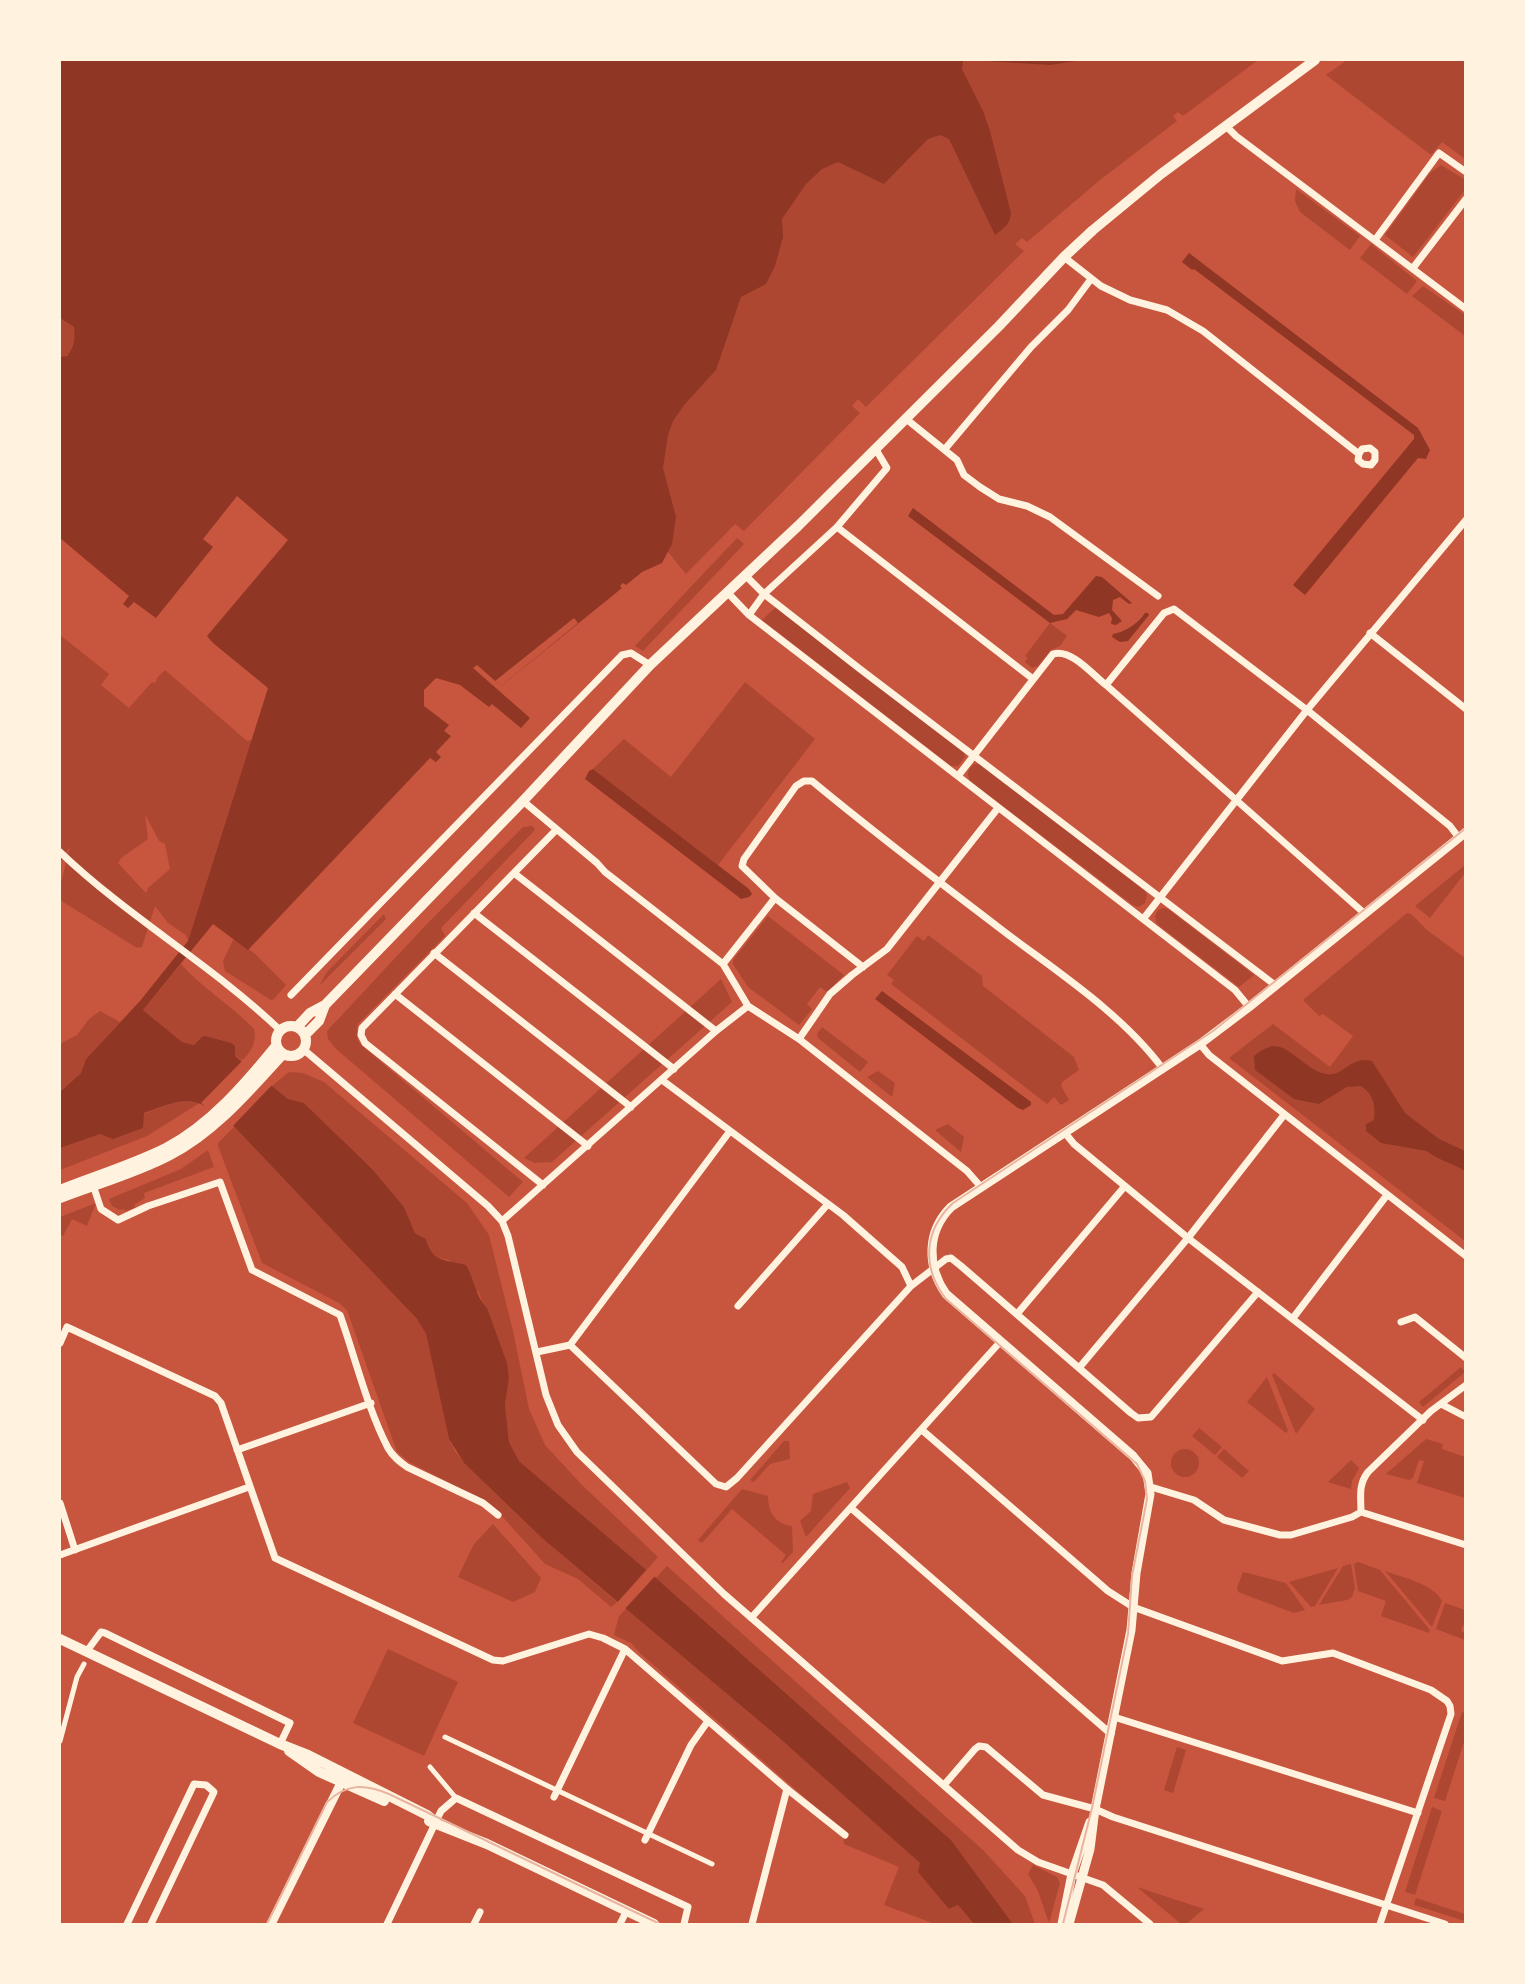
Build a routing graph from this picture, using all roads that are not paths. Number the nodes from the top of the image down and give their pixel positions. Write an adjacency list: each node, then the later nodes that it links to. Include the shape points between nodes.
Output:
1 (1315, 60): 2 (main road)
2 (1227, 127): 5 (street); 6 (main road, via 1161,174)
3 (1465, 172): 5 (street, via 1439,153)
4 (1465, 199): 7 (street)
5 (1375, 240): 7 (street)
6 (1064, 257): 8 (street); 10 (main road)
7 (1413, 268): 9 (street)
8 (1091, 279): 12 (street); 13 (street, via 1130,300 1167,310 1203,331)
9 (1465, 309)
10 (905, 418): 11 (main road); 12 (street)
11 (875, 448): 15 (street, via 887,468); 16 (main road)
12 (945, 449): 19 (street, via 964,474 990,494 1049,517)
13 (1359, 454)
14 (1465, 520): 21 (street)
15 (837, 527): 18 (street); 23 (street)
16 (745, 575): 17 (main road); 18 (street)
17 (727, 592): 20 (street); 22 (main road)
18 (764, 594): 20 (street); 27 (street)
19 (1158, 596)
20 (749, 615): 28 (street)
21 (1370, 633): 25 (street); 26 (street)
22 (650, 665): 30 (main road); 47 (street, via 631,653 622,655)
23 (1033, 680): 24 (street, via 1053,654 1062,652); 27 (street)
24 (1106, 685): 26 (street, via 1171,608); 29 (street)
25 (1465, 709)
26 (1307, 710): 29 (street); 33 (street)
27 (974, 755): 28 (street); 38 (street)
28 (958, 776): 31 (street)
29 (1236, 799): 38 (street); 39 (street)
30 (526, 805): 32 (street); 51 (main road, via 325,1005 310,1013)
31 (998, 808): 36 (street); 41 (street)
32 (556, 830): 35 (street); 43 (street)
33 (1462, 835): 39 (street)
34 (60, 852): 50 (street)
35 (514, 873): 40 (street); 52 (street)
36 (937, 882): 37 (street, via 812,781 804,781 742,864); 44 (street, via 887,949); 58 (street, via 1097,1003)
37 (775, 898): 43 (street); 44 (street)
38 (1159, 899): 41 (street); 45 (street)
39 (1364, 912): 45 (street)
40 (474, 913): 42 (street); 57 (street)
41 (1144, 918): 49 (street, via 1235,990)
42 (434, 953): 46 (street); 60 (street)
43 (723, 964): 48 (street)
44 (863, 967): 53 (street, via 830,994)
45 (1275, 985): 49 (street)
46 (395, 994): 65 (street); 67 (street, via 362,1028 363,1040)
47 (291, 995)
48 (748, 1006): 52 (street); 53 (street)
49 (1249, 1007): 54 (street)
50 (280, 1030): 51 (main road, via 288,1026); 56 (main road, via 276,1037)
51 (301, 1031): 55 (main road, via 306,1042)
52 (716, 1031): 57 (street)
53 (799, 1039): 69 (street, via 967,1171)
54 (1200, 1044): 58 (street); 61 (street)
55 (303, 1049): 56 (main road, via 294,1055); 74 (street)
56 (280, 1050): 62 (main road)
57 (674, 1069): 59 (street)
58 (1163, 1069): 64 (street)
59 (662, 1080): 60 (street); 63 (street)
60 (631, 1107): 65 (street)
61 (1284, 1115): 71 (street); 75 (street)
62 (216, 1117): 66 (main road, via 200,1136 170,1154); 70 (main road, via 167,1147)
63 (730, 1131): 73 (street); 86 (street)
64 (1065, 1133): 68 (street); 69 (street)
65 (588, 1146): 67 (street)
66 (93, 1185): 72 (main road); 91 (street, via 101,1209 118,1220 220,1182 252,1270 340,1315)
67 (543, 1185): 74 (street)
68 (1125, 1186): 75 (street); 81 (street)
69 (981, 1187): 77 (street, via 951,1207 939,1223 932,1248)
70 (60, 1189)
71 (1387, 1195): 76 (street); 82 (street)
72 (60, 1198)
73 (828, 1204): 78 (street, via 902,1267); 80 (street)
74 (502, 1222): 87 (street)
75 (1188, 1238): 79 (street); 89 (street)
76 (1465, 1256)
77 (933, 1267): 78 (street); 81 (street, via 951,1258); 84 (street, via 946,1294)
78 (911, 1286): 86 (street, via 726,1487 716,1484)
79 (1258, 1292): 82 (street); 89 (street, via 1151,1417 1133,1415)
80 (738, 1306)
81 (1017, 1314): 89 (street)
82 (1293, 1318): 94 (street)
83 (1401, 1322): 88 (street, via 1415,1317)
84 (1001, 1342): 95 (street); 98 (street, via 1138,1460)
85 (60, 1343): 96 (street, via 67,1327 215,1396)
86 (570, 1345): 87 (street)
87 (537, 1352): 107 (street, via 558,1424 577,1452)
88 (1465, 1358)
89 (1079, 1368)
90 (1465, 1385): 92 (street)
91 (371, 1403): 96 (street); 102 (street, via 396,1459)
92 (1441, 1404): 93 (street); 94 (street)
93 (1465, 1417)
94 (1423, 1420): 101 (street, via 1362,1480)
95 (922, 1430): 100 (street); 106 (street, via 1108,1591)
96 (237, 1450): 97 (street)
97 (249, 1487): 104 (street); 110 (street, via 275,1558 493,1660 503,1661 589,1634)
98 (1151, 1487): 101 (street, via 1194,1500 1224,1520 1280,1535); 106 (street)
99 (60, 1503): 104 (street)
100 (851, 1508): 107 (street); 115 (street)
101 (1361, 1512): 103 (street)
102 (498, 1515)
103 (1465, 1545)
104 (75, 1550): 105 (street)
105 (60, 1555)
106 (1133, 1607): 113 (street); 126 (street, via 1282,1661 1333,1653 1431,1690 1447,1701 1451,1714)
107 (751, 1618): 121 (street)
108 (60, 1633): 111 (main road)
109 (60, 1639): 111 (main road)
110 (625, 1649): 114 (street); 123 (street)
111 (87, 1651): 118 (main road); 118 (street, via 100,1632 130,1645 290,1723)
112 (84, 1664): 117 (street)
113 (1114, 1717): 115 (street); 126 (street)
114 (708, 1721): 122 (street); 131 (street, via 691,1745)
115 (1111, 1734): 125 (street)
116 (445, 1737): 123 (street)
117 (60, 1741)
118 (280, 1744): 120 (main road, via 305,1763)
119 (430, 1768): 124 (street)
120 (343, 1778): 127 (main road); 142 (street)
121 (944, 1785): 125 (street, via 979,1746 986,1747 1043,1795); 134 (street, via 1023,1854)
122 (787, 1789): 130 (street); 148 (street)
123 (556, 1793): 131 (street)
124 (456, 1798): 127 (street); 129 (street)
125 (1095, 1809): 134 (street); 135 (street); 137 (street)
126 (1418, 1813): 137 (street)
127 (436, 1822): 139 (main road); 143 (street)
128 (541, 1825): 129 (street)
129 (536, 1835): 136 (street)
130 (845, 1835)
131 (647, 1837): 132 (street)
132 (712, 1864)
133 (632, 1868): 136 (street)
134 (1072, 1874): 135 (street); 149 (street)
135 (1084, 1877): 150 (street); 151 (street, via 1103,1885)
136 (627, 1878): 147 (street, via 688,1907)
137 (1387, 1906): 152 (street); 153 (street)
138 (480, 1912): 144 (street)
139 (626, 1912): 145 (street); 146 (main road)
140 (127, 1924): 141 (street, via 194,1784 206,1785 214,1793)
141 (151, 1924)
142 (271, 1924)
143 (387, 1924)
144 (474, 1924)
145 (620, 1924)
146 (654, 1924)
147 (684, 1924)
148 (752, 1924)
149 (1062, 1924)
150 (1069, 1924)
151 (1150, 1924)
152 (1380, 1924)
153 (1445, 1924)

